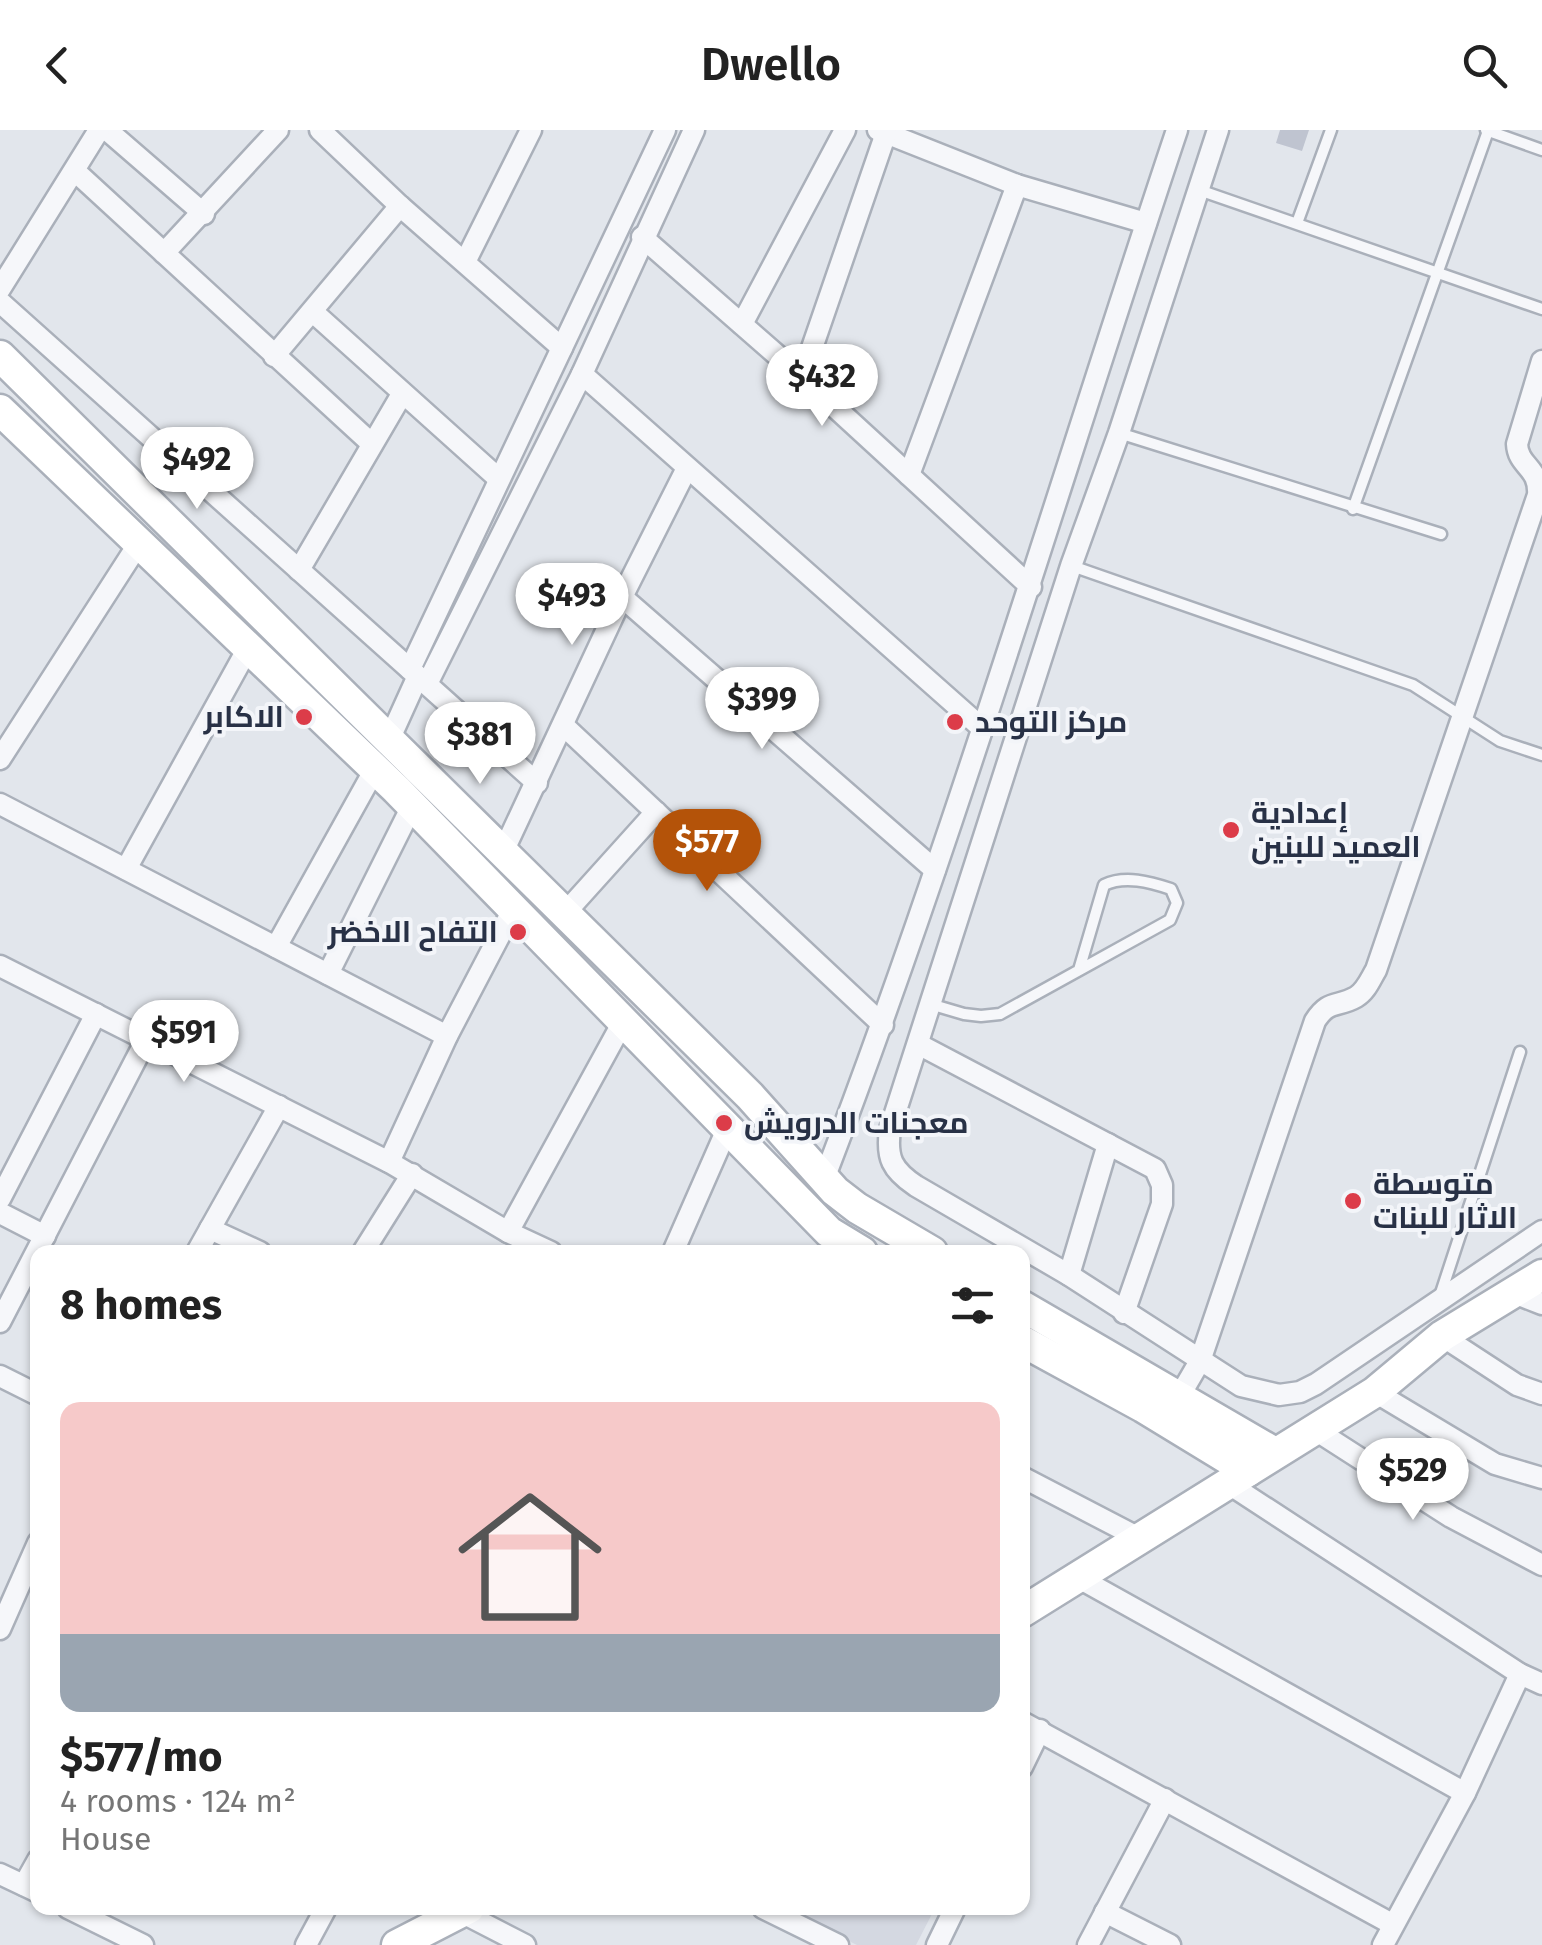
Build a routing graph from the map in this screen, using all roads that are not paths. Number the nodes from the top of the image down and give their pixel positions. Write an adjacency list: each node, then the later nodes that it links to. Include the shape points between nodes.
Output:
1 (98, 130): 15 (street)
2 (107, 130): 19 (street)
3 (278, 130): 19 (street)
4 (320, 130): 18 (street)
5 (531, 130): 24 (street)
6 (665, 130): 31 (street)
7 (694, 130): 22 (street)
8 (845, 130): 30 (street)
9 (1177, 130): 20 (street)
10 (1218, 130): 17 (street)
11 (1331, 130): 21 (lane)
12 (1487, 130): 14 (lane); 25 (lane)
13 (882, 132): 16 (street); 36 (street)
14 (1542, 150)
15 (76, 172): 23 (street); 26 (street)
16 (1017, 185): 20 (street); 44 (street)
17 (1199, 190): 21 (lane); 40 (street)
18 (400, 206): 24 (street); 29 (street)
19 (204, 214): 23 (street)
20 (1146, 223): 51 (street)
21 (1297, 224): 25 (lane)
22 (642, 237): 30 (street); 35 (street)
23 (164, 253): 33 (street)
24 (466, 262): 31 (street)
25 (1438, 273): 28 (lane); 46 (lane)
26 (0, 289)
27 (0, 302): 50 (street)
28 (1542, 309)
29 (312, 312): 33 (street); 37 (street)
30 (742, 324): 36 (street)
31 (562, 348): 39 (street)
32 (0, 356): 58 (street)
33 (274, 356): 42 (street)
34 (1542, 361): 55 (street, via 1516,444 1534,470 1538,495)
35 (582, 374): 41 (street); 43 (street)
36 (802, 377): 44 (street)
37 (402, 394): 42 (street); 45 (street)
38 (0, 410): 48 (street)
39 (525, 427): 41 (street); 45 (street)
40 (1119, 433): 46 (lane); 49 (street)
41 (550, 438): 54 (street)
42 (372, 444): 50 (street)
43 (688, 468): 52 (street); 57 (street)
44 (909, 475): 51 (street)
45 (499, 479): 54 (street)
46 (1353, 509): 47 (lane)
47 (1440, 534)
48 (139, 543): 53 (street); 60 (street)
49 (1071, 566): 55 (lane, via 1412,686); 76 (street)
50 (299, 570): 54 (street)
51 (1031, 587): 57 (street)
52 (622, 597): 56 (street); 68 (street)
53 (248, 648): 61 (street); 67 (street)
54 (418, 676): 58 (street); 62 (street)
55 (1463, 716): 59 (lane, via 1500,741); 116 (street, via 1376,970 1356,997 1331,1004 1314,1021)
56 (564, 726): 62 (street); 65 (street)
57 (983, 729): 68 (street)
58 (389, 740): 66 (street)
59 (1542, 754)
60 (0, 760)
61 (375, 769): 64 (street); 71 (street)
62 (537, 784): 66 (street)
63 (0, 804): 67 (street)
64 (412, 806): 69 (street); 74 (street)
65 (656, 812): 70 (street); 79 (street)
66 (503, 852): 70 (street)
67 (126, 869): 71 (street)
68 (936, 870): 79 (street)
69 (514, 908): 78 (street); 80 (street)
70 (565, 914): 75 (street)
71 (276, 947): 74 (street)
72 (0, 966): 77 (street)
73 (1078, 970): 73 (lane, via 1170,920 1177,903 1172,889 1124,880 1104,885); 76 (lane, via 1000,1014 964,1014)
74 (328, 974): 80 (street)
75 (644, 990): 78 (street); 89 (street)
76 (930, 1004): 82 (street)
77 (96, 1014): 81 (street); 90 (street)
78 (624, 1020): 85 (street); 94 (street)
79 (883, 1025): 89 (street)
80 (447, 1036): 87 (street)
81 (148, 1038): 84 (street); 95 (street)
82 (918, 1044): 86 (street); 104 (street, via 890,1129 891,1163 900,1176)
83 (1520, 1052): 110 (lane)
84 (280, 1106): 87 (street); 92 (street)
85 (728, 1127): 101 (street); 102 (street, via 829,1232)
86 (1108, 1144): 107 (street); 112 (street, via 1156,1168 1162,1185 1162,1204)
87 (389, 1162): 88 (street)
88 (412, 1174): 94 (street); 99 (street)
89 (824, 1179): 103 (street, via 856,1208)
90 (0, 1199)
91 (0, 1214): 95 (street)
92 (210, 1230): 97 (street); 98 (street)
93 (1542, 1231): 110 (street)
94 (508, 1232): 100 (street)
95 (45, 1236): 96 (street)
96 (40, 1245)
97 (201, 1245)
98 (244, 1245)
99 (367, 1245)
100 (536, 1245)
101 (677, 1245)
102 (850, 1245)
103 (920, 1245)
104 (1017, 1245)
105 (1030, 1252): 107 (street)
106 (30, 1265): 113 (street)
107 (1069, 1275): 112 (street)
108 (1542, 1275): 109 (street)
109 (1528, 1298): 114 (street)
110 (1438, 1302): 116 (street, via 1300,1392 1260,1393)
111 (1030, 1311): 121 (street)
112 (1124, 1313): 116 (street)
113 (0, 1322)
114 (1442, 1336): 119 (street); 120 (street, via 1517,1386)
115 (1030, 1345): 124 (street, via 1143,1407)
116 (1200, 1362): 121 (street)
117 (0, 1376): 118 (street)
118 (30, 1391)
119 (1375, 1392): 122 (street); 125 (street, via 1495,1464)
120 (1542, 1394)
121 (1179, 1397): 123 (street)
122 (1314, 1429): 123 (street); 129 (street, via 1451,1518)
123 (1275, 1453): 124 (street)
124 (1238, 1477): 127 (street); 133 (street)
125 (1542, 1478)
126 (1030, 1481): 127 (street)
127 (1141, 1539): 130 (street)
128 (30, 1562): 132 (street)
129 (1542, 1565)
130 (1079, 1578): 131 (street); 136 (street)
131 (1030, 1607)
132 (0, 1628)
133 (1520, 1674): 134 (street); 136 (street)
134 (1542, 1684)
135 (1032, 1726): 137 (street)
136 (1465, 1793): 147 (street)
137 (1165, 1798): 140 (street); 147 (street)
138 (0, 1874): 139 (street)
139 (30, 1889)
140 (1105, 1912): 155 (street); 156 (street)
141 (78, 1915): 148 (street)
142 (322, 1915): 151 (street)
143 (455, 1915): 152 (street)
144 (474, 1915): 153 (street)
145 (778, 1915): 154 (street)
146 (952, 1915): 149 (street)
147 (1392, 1924): 157 (street)
148 (110, 1938): 150 (street)
149 (942, 1943)
150 (143, 1945)
151 (306, 1945)
152 (397, 1945)
153 (525, 1945)
154 (838, 1945)
155 (1088, 1945)
156 (1170, 1945)
157 (1383, 1945)

